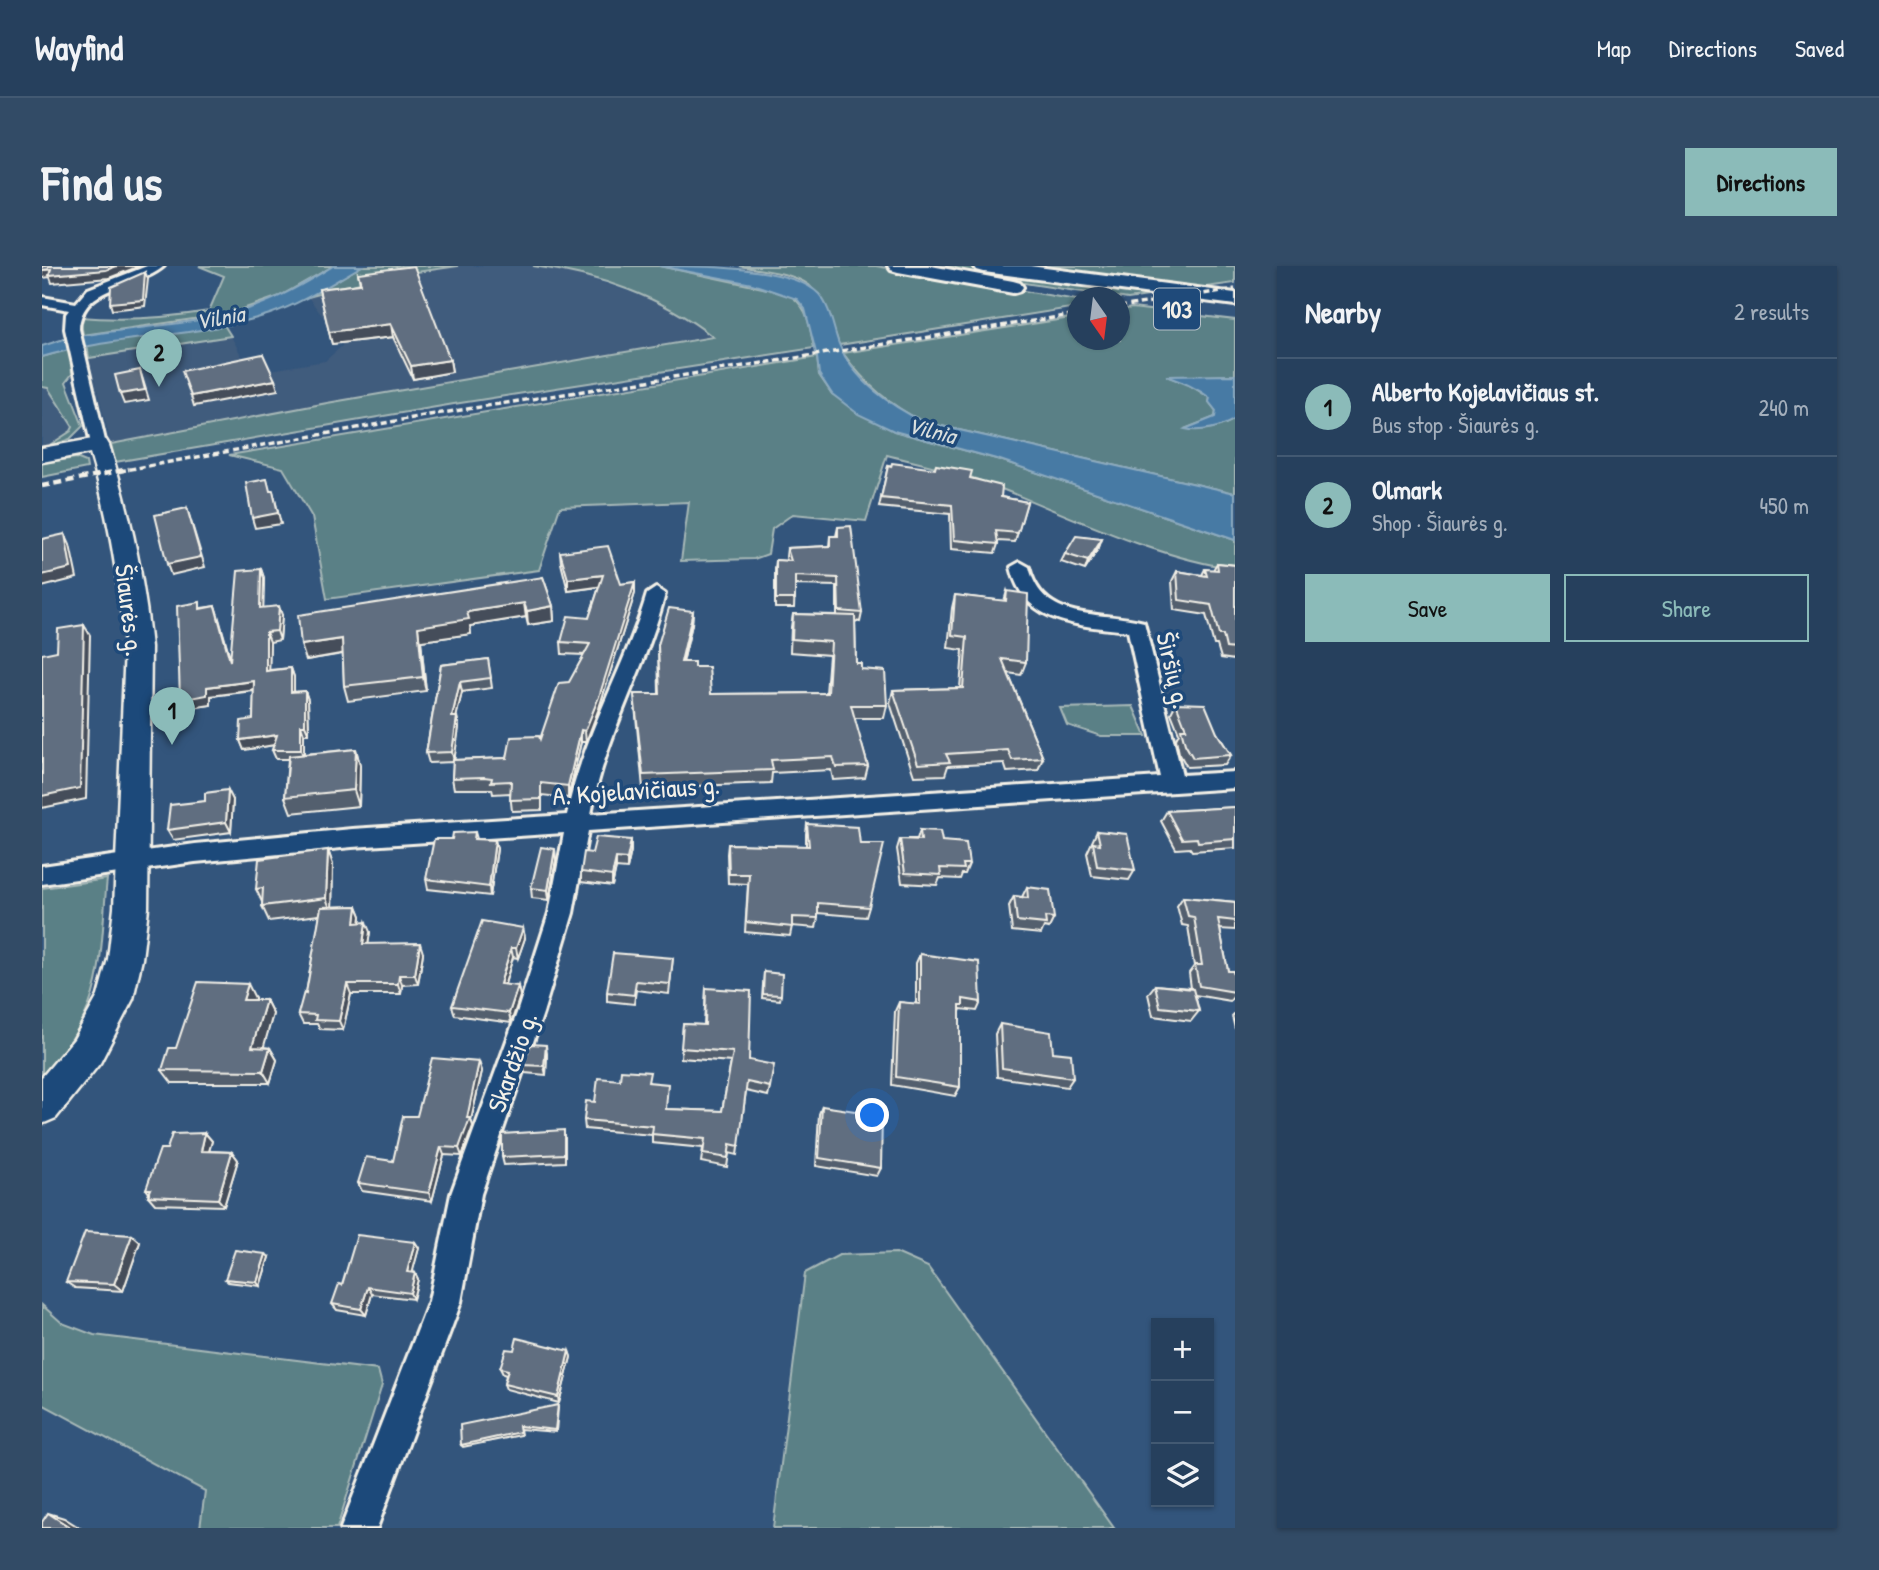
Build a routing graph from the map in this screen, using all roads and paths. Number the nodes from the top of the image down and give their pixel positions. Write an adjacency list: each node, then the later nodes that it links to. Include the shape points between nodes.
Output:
1 (158, 266): 8 (street, via 107,284)
2 (898, 266): 4 (main road)
3 (984, 266): 5 (main road, 103)
4 (1067, 294)
5 (1235, 299)
6 (42, 301): 8 (street)
7 (1130, 303): 9 (main road, 103)
8 (77, 307): 10 (street, Šiaurės g., via 72,328)
9 (1235, 315)
10 (98, 444): 11 (main road); 17 (main road, Šiaurės g., via 111,486 138,647)
11 (42, 455)
12 (1020, 567): 15 (street, Širšių g., via 1023,588 1046,608 1068,617 1137,626)
13 (656, 594): 16 (street, Skardžio g., via 645,638 628,667 585,782)
14 (1235, 780): 15 (street, A. Kojelavičiaus g.)
15 (1173, 785): 16 (street, A. Kojelavičiaus g.)
16 (576, 824): 17 (street, A. Kojelavičiaus g., via 280,844); 20 (street, Skardžio g., via 561,913 466,1194 445,1302)
17 (132, 863): 18 (street, A. Kojelavičiaus g.); 19 (main road, Šiaurės g., via 125,959 115,999 88,1051)
18 (42, 875)
19 (42, 1106)
20 (359, 1528)

